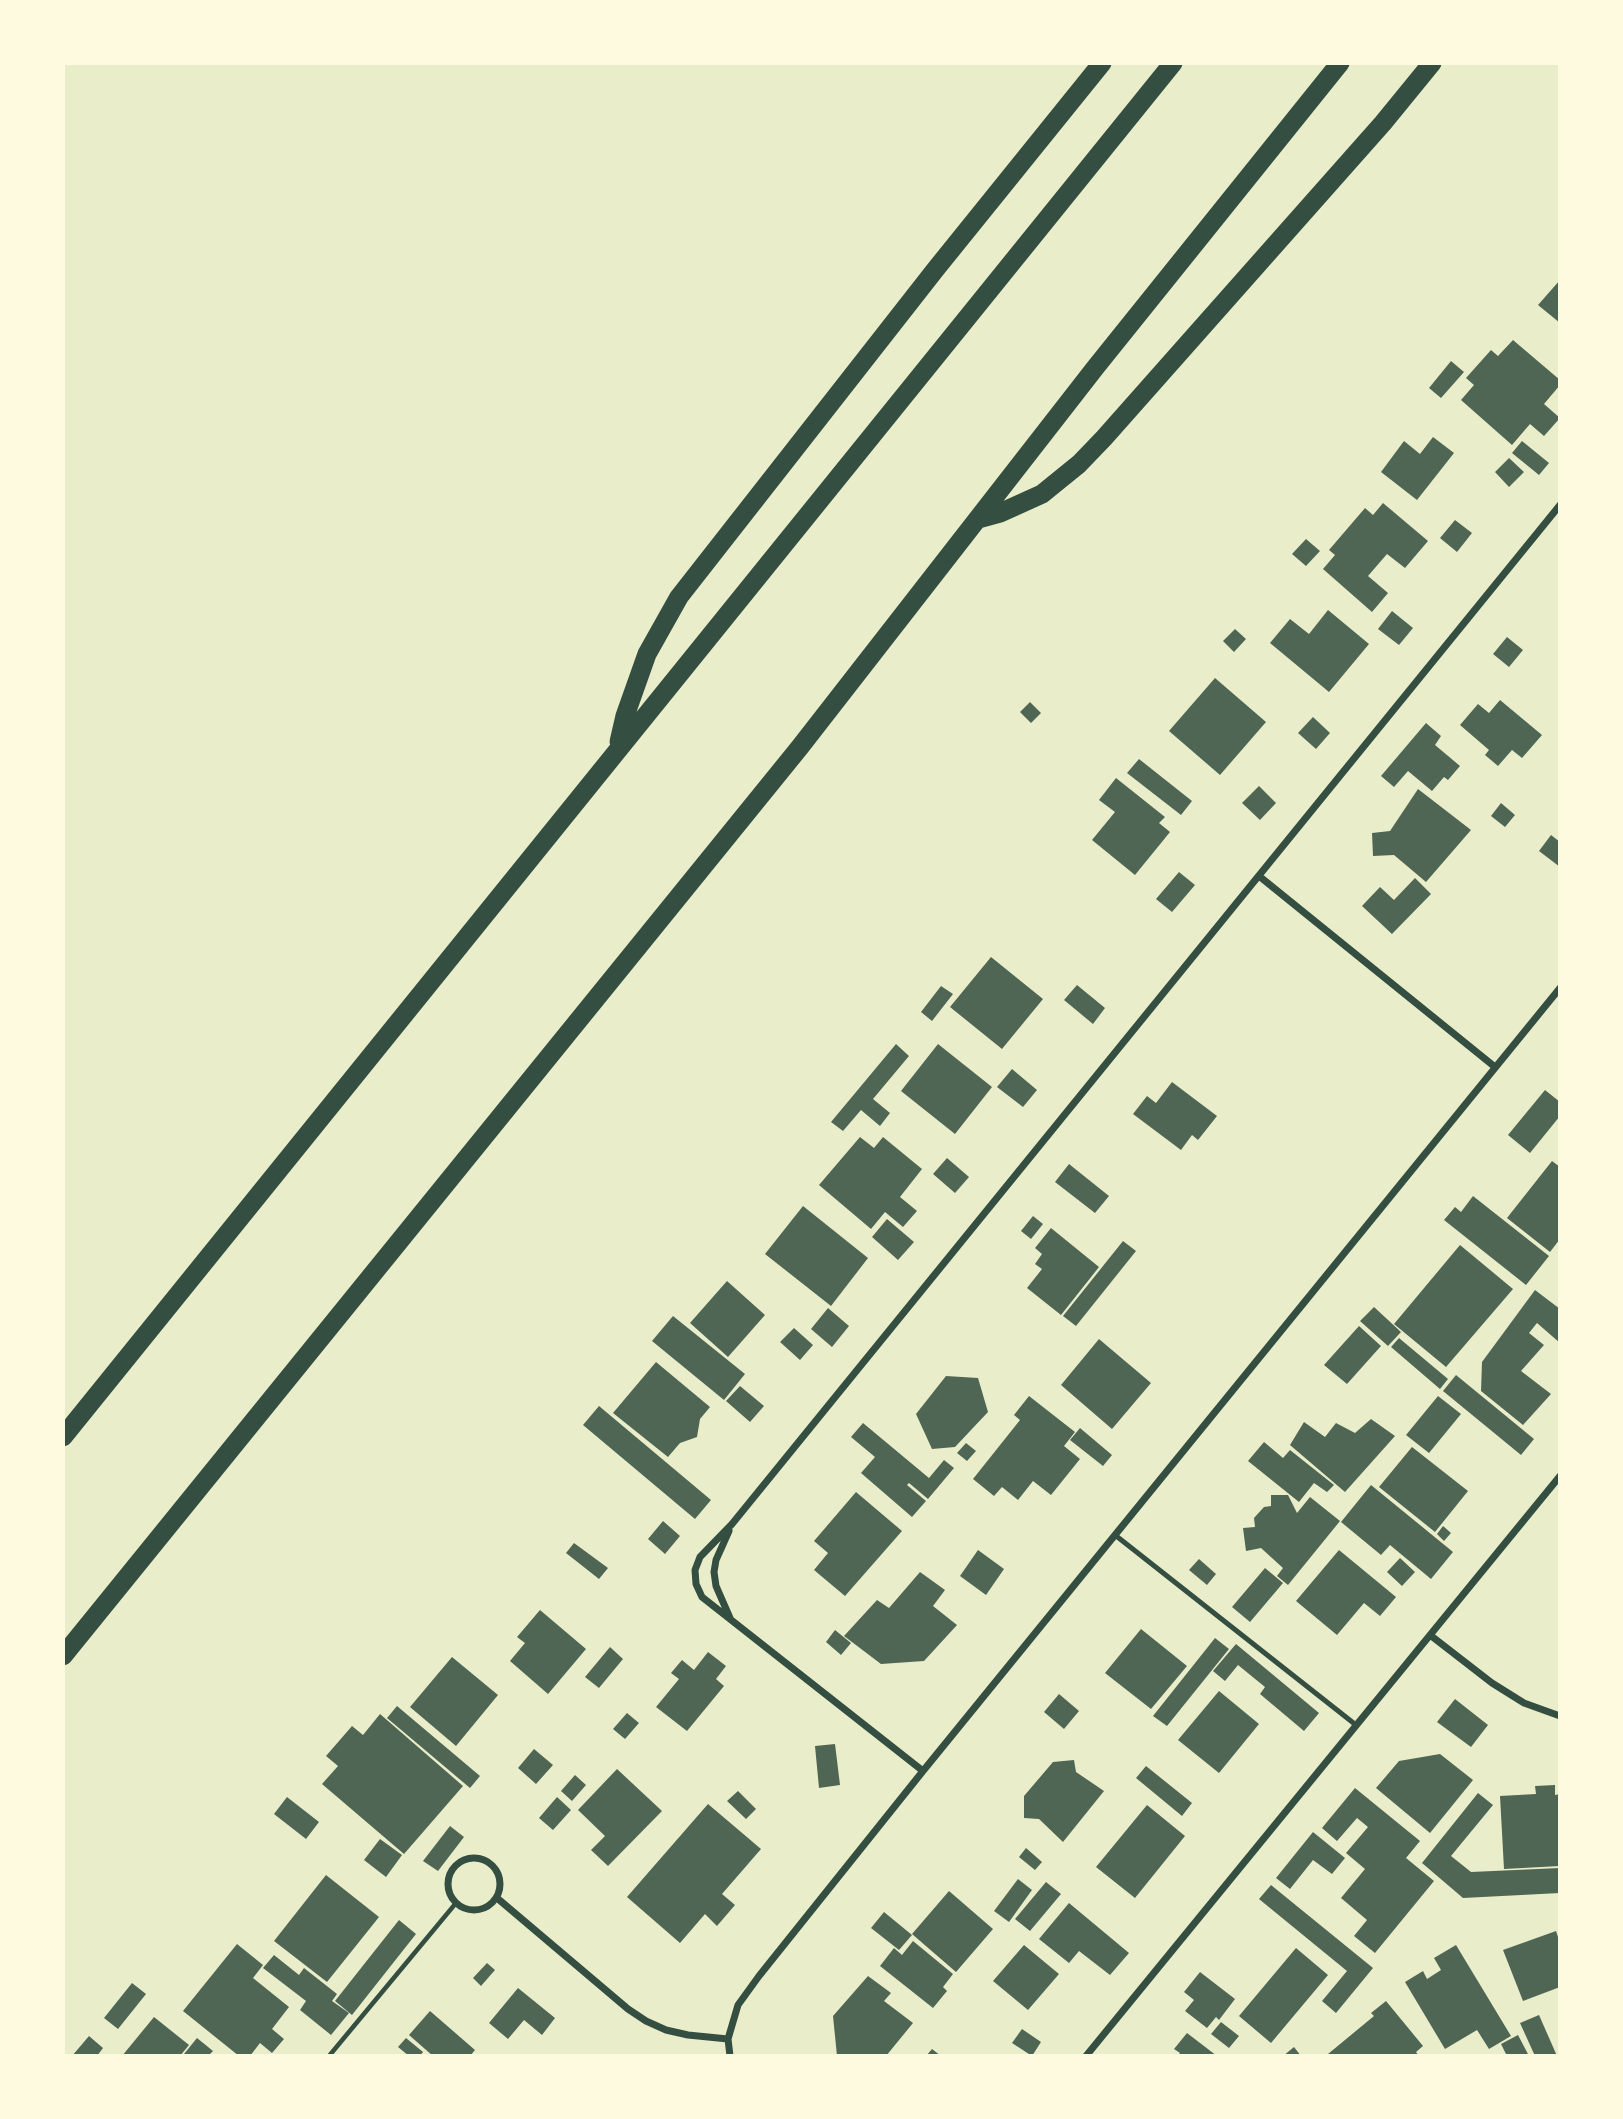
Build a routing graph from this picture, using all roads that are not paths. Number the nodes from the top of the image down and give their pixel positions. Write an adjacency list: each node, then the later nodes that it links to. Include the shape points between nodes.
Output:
1 (1102, 63): 7 (highway, via 685,588 647,654)
2 (1173, 63): 7 (highway)
3 (1340, 63): 6 (highway)
4 (1432, 63): 6 (highway, via 1079,464 1042,494)
5 (1560, 505): 8 (street)
6 (978, 519): 17 (highway, via 756,802)
7 (618, 747): 11 (highway)
8 (1259, 876): 10 (street); 13 (street)
9 (1560, 988): 10 (street)
10 (1495, 1067): 14 (street)
11 (63, 1437)
12 (1560, 1476): 16 (street)
13 (733, 1524): 15 (street, via 714,1572); 15 (street, via 700,1557 695,1570 695,1584 702,1597)
14 (1115, 1535): 19 (lane); 20 (street)
15 (730, 1619): 20 (street)
16 (1430, 1634): 18 (street, via 1492,1683 1524,1703); 19 (street)
17 (63, 1656)
18 (1560, 1716)
19 (1356, 1725): 24 (street)
20 (923, 1771): 22 (street, via 738,2005)
21 (497, 1898): 21 (street, via 473,1910 456,1903 448,1887 452,1869 467,1858 485,1859 498,1872); 22 (street, via 646,2021 688,2035)
22 (728, 2039): 23 (street)
23 (730, 2056)
24 (1086, 2056)

